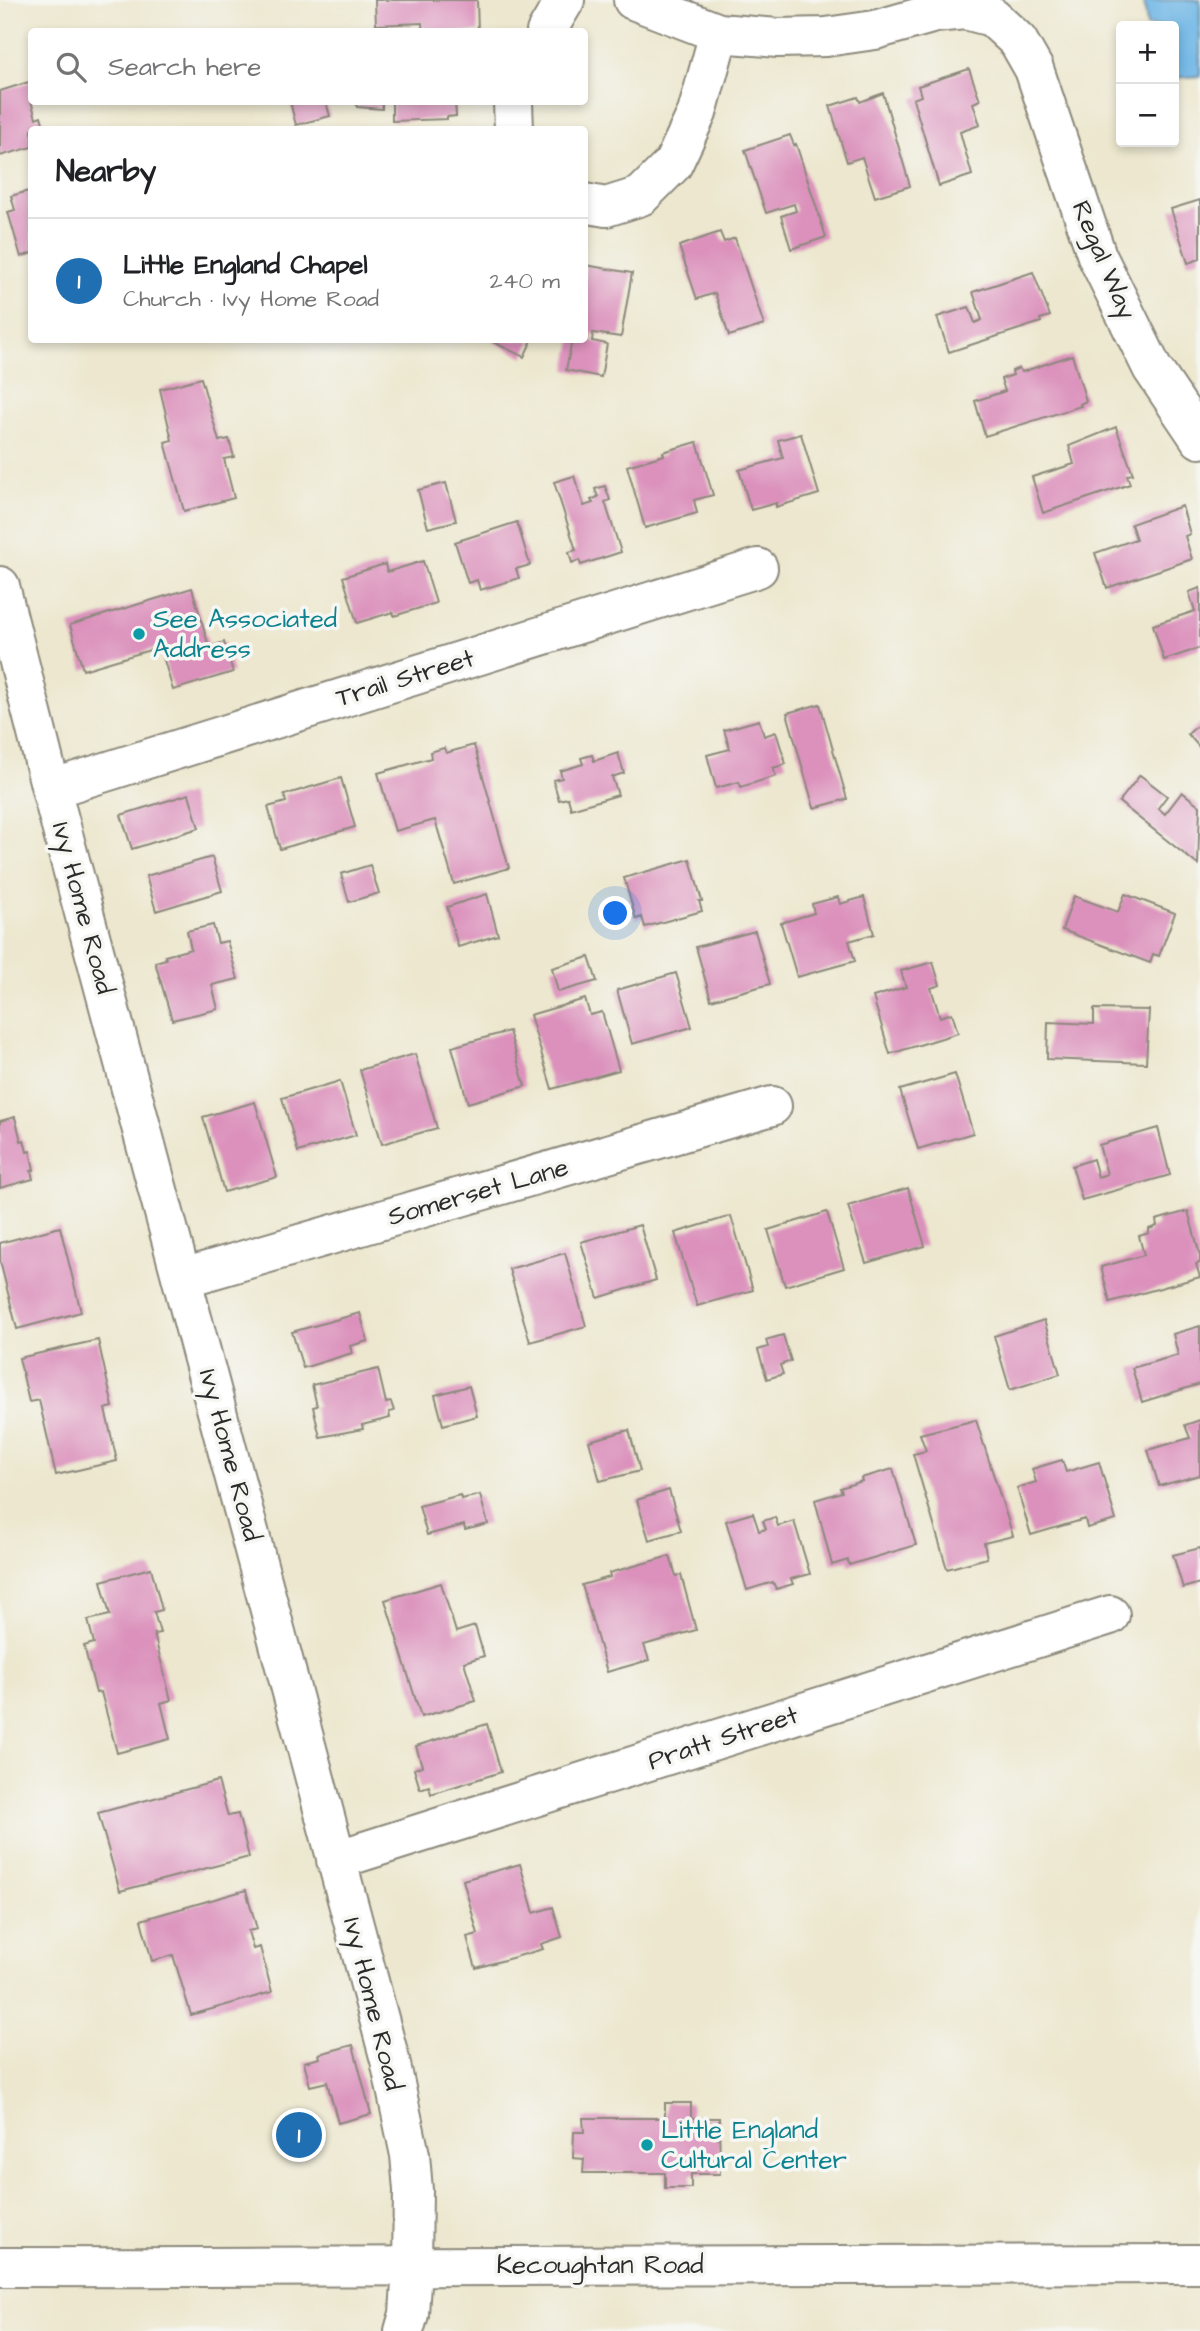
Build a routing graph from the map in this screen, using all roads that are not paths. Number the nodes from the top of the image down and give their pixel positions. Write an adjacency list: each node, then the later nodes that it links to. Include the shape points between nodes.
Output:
1 (565, 0): 3 (street)
2 (633, 0): 4 (street, Regal Way)
3 (548, 28)
4 (719, 33): 7 (street, via 697,113 673,164 641,196 606,207); 8 (street, Regal Way, via 826,37 875,30 934,13 965,10 992,17 1018,41 1034,69 1097,256 1152,368)
5 (513, 105): 6 (street)
6 (514, 126)
7 (588, 205)
8 (1200, 439)
9 (758, 568): 11 (street, Trail Street)
10 (0, 586): 11 (street, Ivy Home Road)
11 (51, 789): 13 (street, Ivy Home Road)
12 (772, 1106): 13 (street, Somerset Lane)
13 (183, 1278): 15 (street, Ivy Home Road)
14 (1110, 1615): 15 (street, Pratt Street)
15 (336, 1860): 18 (street, Ivy Home Road, via 390,2060 410,2155)
16 (1200, 2264): 18 (street, Kecoughtan Road)
17 (0, 2267): 18 (street, Kecoughtan Road)
18 (412, 2267): 19 (street, Ivy Home Road)
19 (404, 2331)

